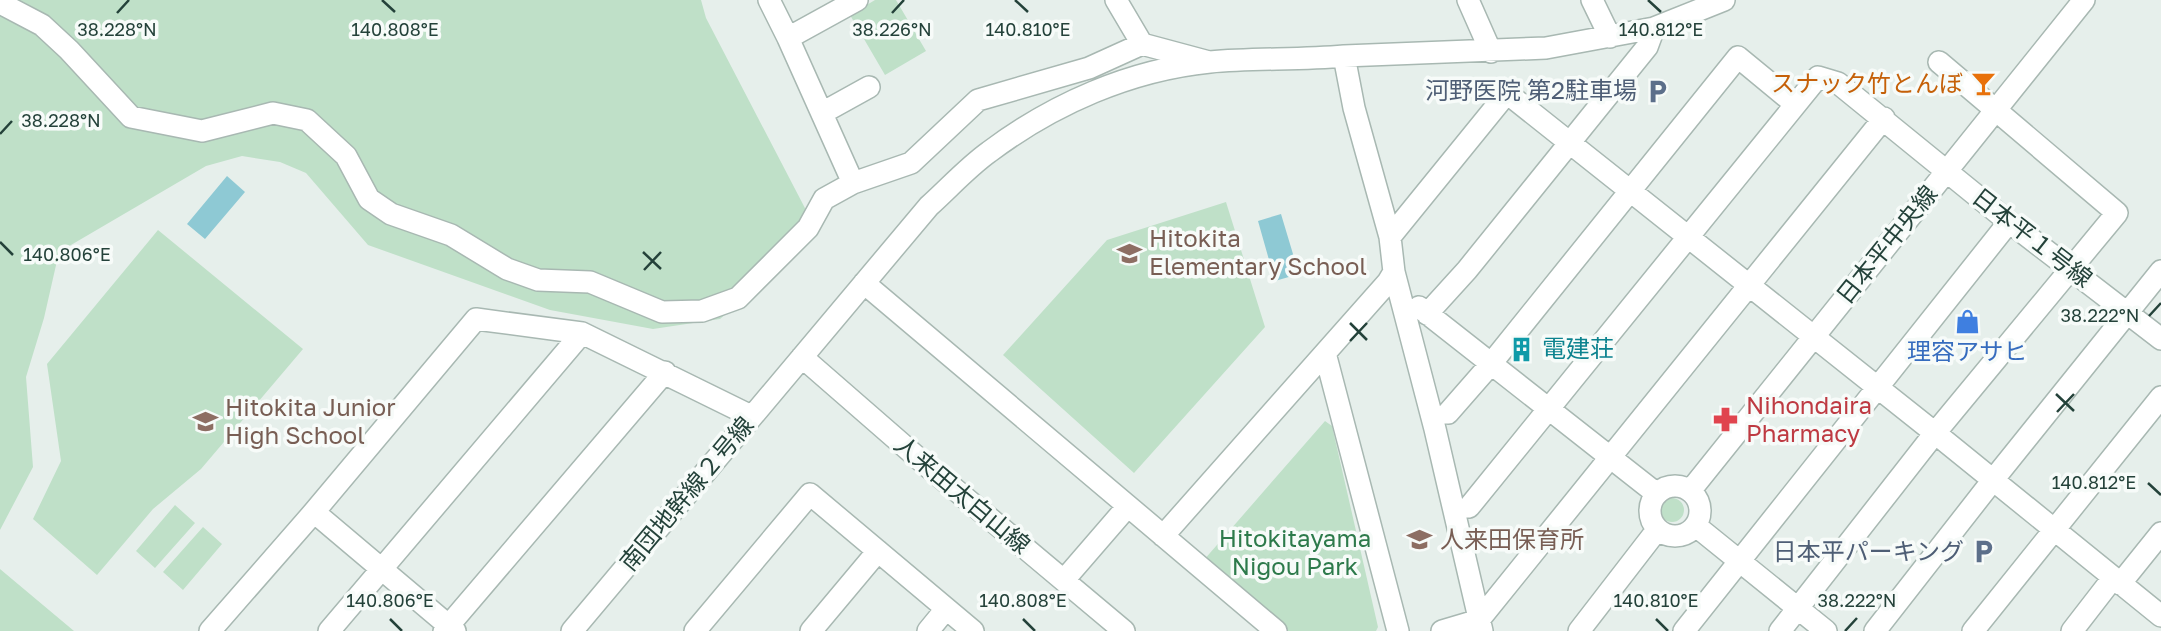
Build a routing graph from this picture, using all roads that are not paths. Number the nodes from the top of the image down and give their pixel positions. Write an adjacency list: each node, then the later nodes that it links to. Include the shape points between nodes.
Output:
1 (769, 0): 11 (street)
2 (858, 0): 11 (street)
3 (1116, 0): 12 (street)
4 (1468, 0): 13 (street)
5 (1592, 0): 10 (street)
6 (1724, 0): 9 (street)
7 (2084, 0): 19 (street, 日本平中央線)
8 (0, 3): 24 (street, via 42,25 131,117 202,131 274,114 307,120 346,156 369,200 391,214 451,235 526,276 590,282 662,312 702,310 738,298 808,228 824,199)
9 (1654, 28): 10 (street); 22 (street, via 1647,47)
10 (1610, 37): 13 (street)
11 (788, 38): 20 (street)
12 (1142, 44): 15 (street); 24 (street, via 1089,68 978,100 911,163)
13 (1491, 52): 14 (street)
14 (1344, 57): 15 (street); 27 (street)
15 (1209, 62): 32 (street, 南団地幹線２号線, via 1107,86 1064,104 988,152 929,206)
16 (1938, 62): 19 (street)
17 (869, 87): 20 (street)
18 (1795, 104): 21 (street, 日本平１号線, via 1818,77 1839,83); 25 (street, via 1738,57); 28 (street)
19 (1996, 112): 23 (street, 日本平中央線); 29 (street, via 2117,213)
20 (822, 113): 24 (street)
21 (1884, 118): 23 (street, 日本平１号線); 33 (street)
22 (1569, 142): 25 (street); 27 (street, via 1507,93); 35 (street)
23 (1947, 172): 26 (street, 日本平１号線); 37 (street, 日本平中央線)
24 (853, 183)
25 (1630, 190): 28 (street); 41 (street)
26 (2009, 222): 29 (street, 日本平１号線); 43 (street)
27 (1390, 237): 31 (street)
28 (1689, 238): 33 (street); 45 (street)
29 (2071, 268): 34 (street, 日本平１号線); 48 (street)
30 (2161, 271): 34 (street)
31 (1396, 281): 35 (street); 39 (street, via 1388,282); 69 (street)
32 (864, 283): 40 (street, 南団地幹線２号線); 53 (street)
33 (1748, 286): 37 (street); 49 (street)
34 (2129, 313): 38 (street, 日本平１号線); 50 (street)
35 (1427, 314): 41 (street)
36 (582, 333): 42 (street); 55 (street, via 476,319); 63 (street)
37 (1812, 337): 43 (street); 51 (street, 日本平中央線)
38 (2161, 339)
39 (1325, 353): 60 (street); 80 (street)
40 (802, 357): 47 (street, 南団地幹線２号線); 64 (street, 人来田太白山線)
41 (1490, 365): 45 (street); 46 (street)
42 (665, 372): 47 (street); 70 (street)
43 (1877, 389): 48 (street); 62 (street)
44 (2161, 397): 57 (street)
45 (1548, 410): 49 (street); 54 (street)
46 (1448, 413)
47 (751, 416): 73 (street, 南団地幹線２号線)
48 (1935, 433): 50 (street); 67 (street)
49 (1611, 458): 52 (street); 69 (street)
50 (1993, 480): 57 (street); 86 (street)
51 (1690, 491): 52 (street, via 1669,486); 56 (street, via 1699,504)
52 (1657, 494): 58 (street, via 1650,516)
53 (1128, 506): 60 (street); 64 (street)
54 (1469, 507)
55 (314, 512): 63 (street); 71 (street)
56 (1696, 526): 58 (street, via 1673,537); 62 (street)
57 (2053, 529): 65 (street); 87 (street)
58 (1657, 530): 82 (street)
59 (2161, 533): 65 (street)
60 (1163, 536): 79 (street)
61 (878, 551): 66 (street); 74 (street, via 810,494); 75 (street)
62 (1739, 561): 67 (street); 83 (street)
63 (382, 569): 70 (street); 72 (street)
64 (1064, 580): 78 (street, 人来田太白山線)
65 (2117, 581): 68 (street); 88 (street)
66 (947, 609): 76 (street); 77 (street)
67 (1797, 609): 84 (street); 85 (street)
68 (2161, 616)
69 (1481, 626): 81 (street)
70 (449, 629)
71 (210, 631)
72 (329, 631)
73 (572, 631)
74 (695, 631)
75 (811, 631)
76 (928, 631)
77 (973, 631)
78 (1124, 631)
79 (1276, 631)
80 (1398, 631)
81 (1442, 631)
82 (1579, 631)
83 (1684, 631)
84 (1780, 631)
85 (1826, 631)
86 (1875, 631)
87 (1973, 631)
88 (2072, 631)

